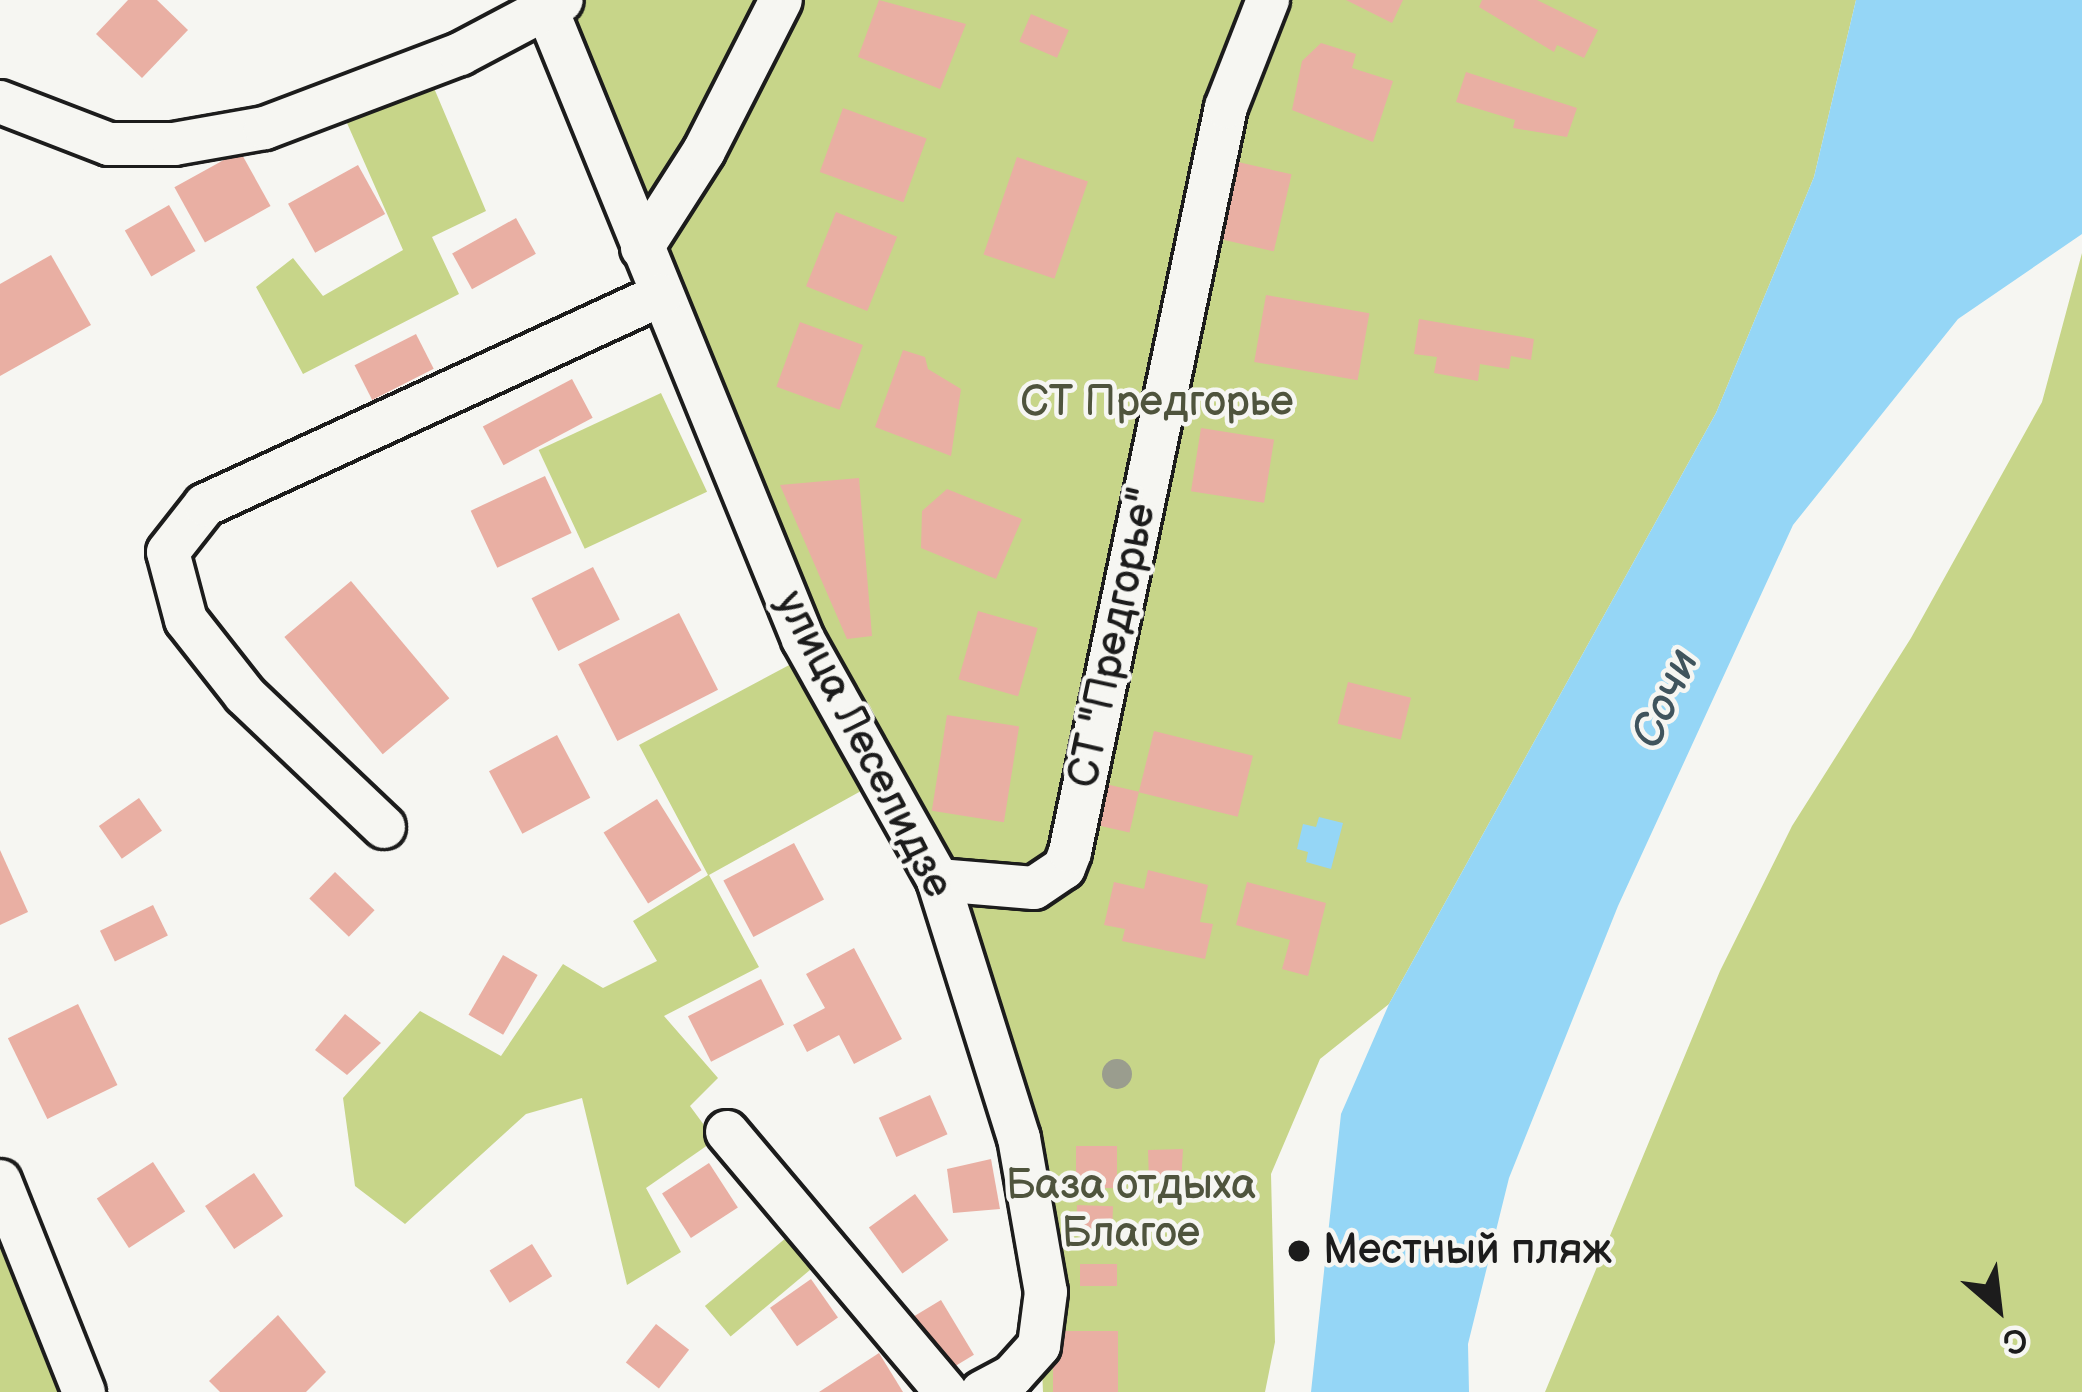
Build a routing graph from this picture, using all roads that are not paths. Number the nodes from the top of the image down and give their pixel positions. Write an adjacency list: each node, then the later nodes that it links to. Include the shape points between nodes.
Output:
1 (781, 0): 5 (street, via 704,151)
2 (1268, 0): 8 (street, СТ "Предгорье", via 1226,107 1070,852 1050,881 1034,888)
3 (551, 4): 4 (street, улица Леселидзе, via 265,128 174,144 109,144); 5 (street, улица Леселидзе)
4 (0, 102)
5 (642, 248): 6 (street, улица Леселидзе)
6 (661, 295): 7 (street, via 205,505 168,552 186,620 200,639 244,695); 8 (street, улица Леселидзе, via 803,639)
7 (384, 827)
8 (938, 880): 11 (street, улица Леселидзе, via 1023,1160 1046,1292)
9 (727, 1132): 13 (street)
10 (0, 1180): 12 (street)
11 (1028, 1376): 14 (street, улица Леселидзе)
12 (84, 1392)
13 (946, 1392)
14 (982, 1392)

